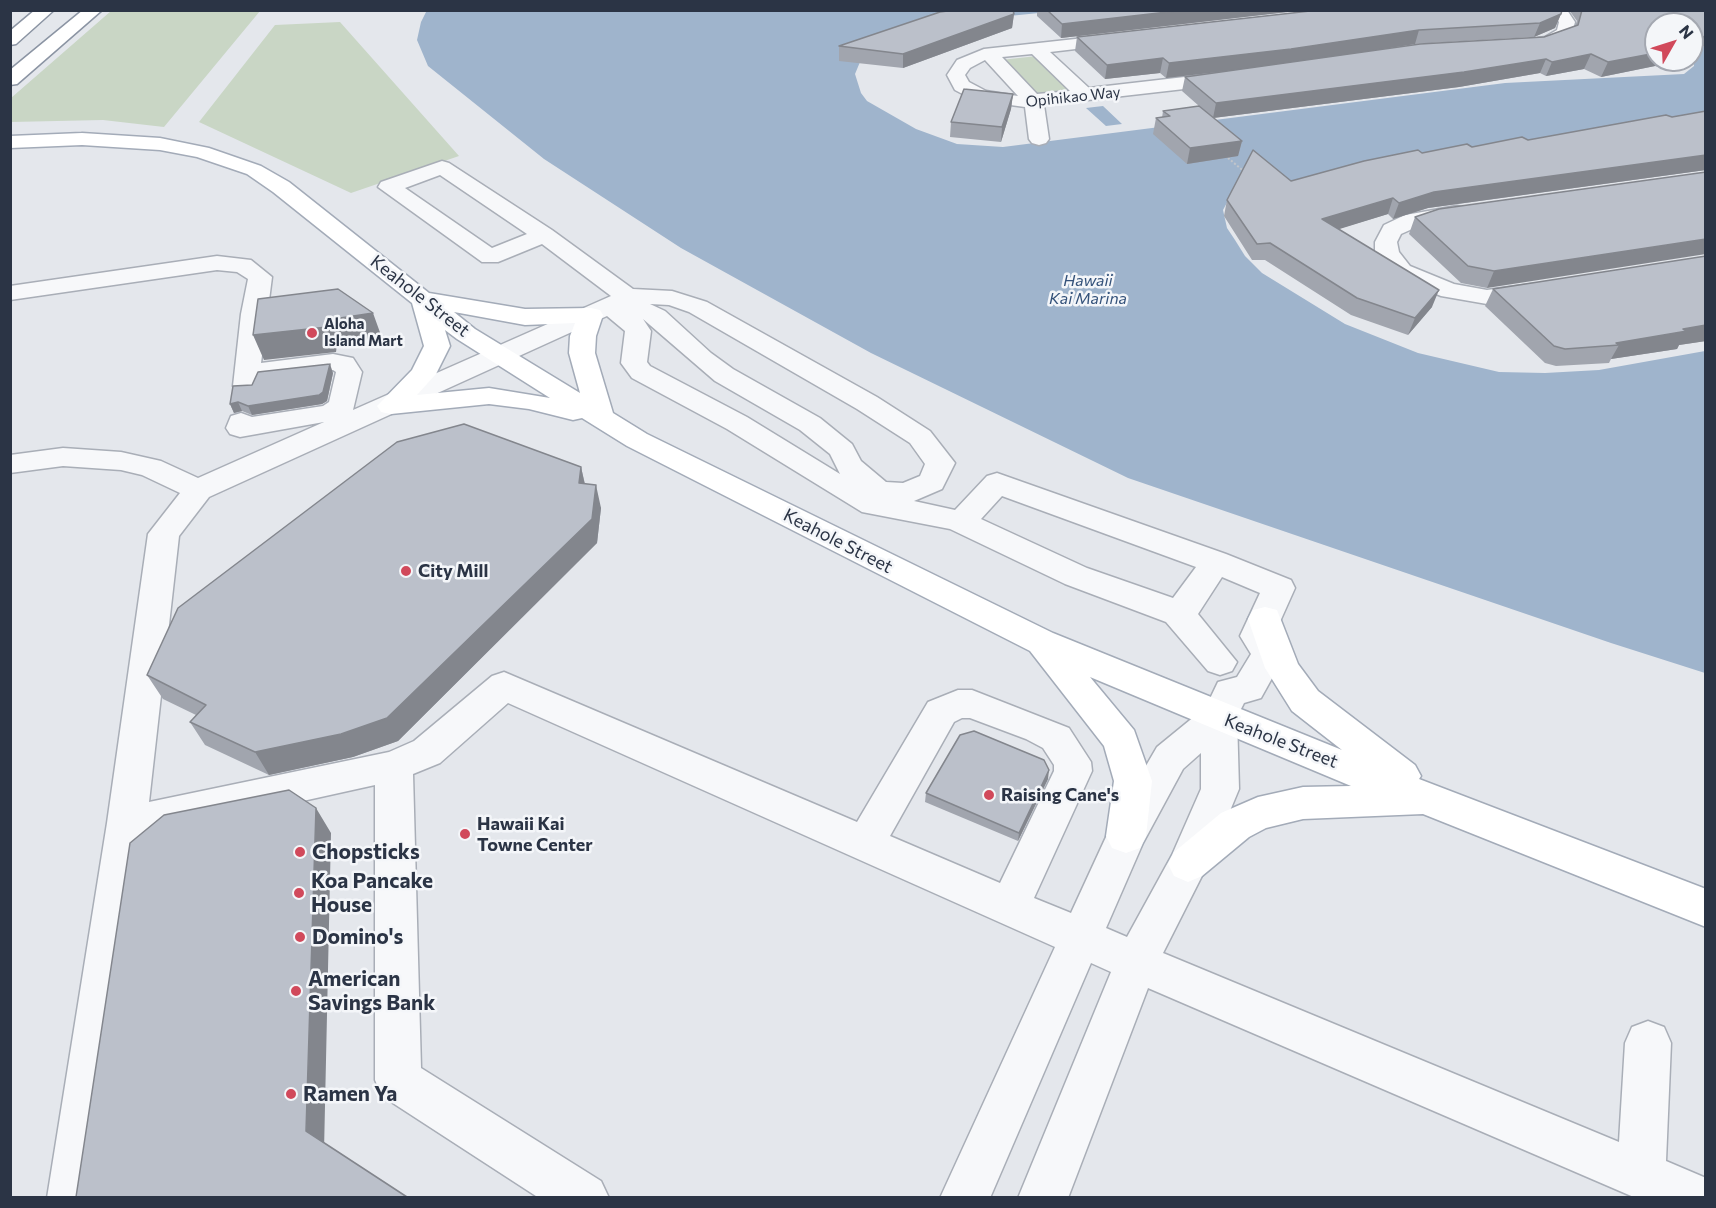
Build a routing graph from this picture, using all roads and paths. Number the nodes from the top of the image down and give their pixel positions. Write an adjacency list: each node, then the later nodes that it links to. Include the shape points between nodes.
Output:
1 (46, 10): 5 (main road)
2 (94, 10): 10 (main road)
3 (1558, 10): 6 (street, via 1567,22 1565,33 1550,41)
4 (1142, 36): 7 (street, Opihikao Way)
5 (10, 40)
6 (1510, 46)
7 (1036, 48): 8 (street, Opihikao Way); 11 (street)
8 (989, 54): 12 (street); 12 (street, Opihikao Way, via 958,69 956,75 962,86 994,99)
9 (1244, 76): 11 (street, Opihikao Way)
10 (10, 80)
11 (1086, 96): 12 (street, Opihikao Way)
12 (1034, 102): 13 (street)
13 (1039, 139)
14 (10, 142): 21 (main road, Keahole Street, via 138,142 202,152 238,163 281,188)
15 (1228, 158): 16 (path)
16 (1254, 180)
17 (1480, 209): 19 (street, via 1401,225 1388,234 1388,253 1402,271 1415,278 1468,295 1500,297)
18 (544, 235): 18 (street, via 442,167 389,187 490,257); 22 (street)
19 (1557, 287)
20 (10, 293): 27 (street, via 217,263 243,265 260,277 247,380 333,362 344,364 349,372 342,406)
21 (423, 299): 22 (main road, via 525,317); 23 (main road, Keahole Street); 24 (main road, via 437,346 423,374)
22 (609, 306): 22 (street, via 672,298 698,307 920,437 940,463 932,482 906,492 878,491 849,466 842,450 810,423 702,360 656,316 641,309); 23 (street); 25 (main road, via 584,336 582,353); 30 (street, via 638,331 634,363 641,372 737,423 873,505)
23 (499, 356): 24 (street); 25 (main road, Keahole Street)
24 (391, 406): 25 (main road, via 489,396 529,401); 27 (street)
25 (601, 419): 34 (main road, Keahole Street)
26 (240, 422): 27 (street, via 240,428)
27 (284, 428): 29 (street)
28 (10, 464): 29 (street, via 63,457 121,461 151,468)
29 (198, 490): 38 (street, via 164,534)
30 (961, 522): 31 (street, via 997,483); 32 (street, via 1076,576)
31 (1215, 562): 32 (street); 33 (street, via 1279,588)
32 (1178, 614): 35 (street)
33 (1261, 627): 35 (street, via 1269,653 1249,688); 37 (main road, via 1282,668 1305,700)
34 (1041, 642): 35 (main road, Keahole Street); 39 (main road, via 1120,740 1133,781)
35 (1223, 690): 37 (main road, Keahole Street); 39 (street, via 1170,758); 41 (street, via 1220,789)
36 (394, 766): 38 (street); 40 (street, via 427,752 504,686); 49 (street, via 398,1080)
37 (1435, 800): 41 (main road, via 1304,803 1258,813 1235,825); 43 (main road, Keahole Street)
38 (127, 823): 48 (street)
39 (1126, 836): 44 (street)
40 (864, 844): 42 (street); 42 (street, via 941,712 958,704 972,704 1039,729 1056,738 1072,762 1073,771)
41 (1188, 864): 45 (street)
42 (1009, 908): 44 (street)
43 (1706, 908)
44 (1080, 939): 45 (street); 50 (street)
45 (1136, 963): 47 (street); 51 (street)
46 (1648, 1043): 47 (street)
47 (1641, 1175): 52 (street)
48 (72, 1197)
49 (584, 1197)
50 (965, 1197)
51 (1043, 1197)
52 (1695, 1197)

